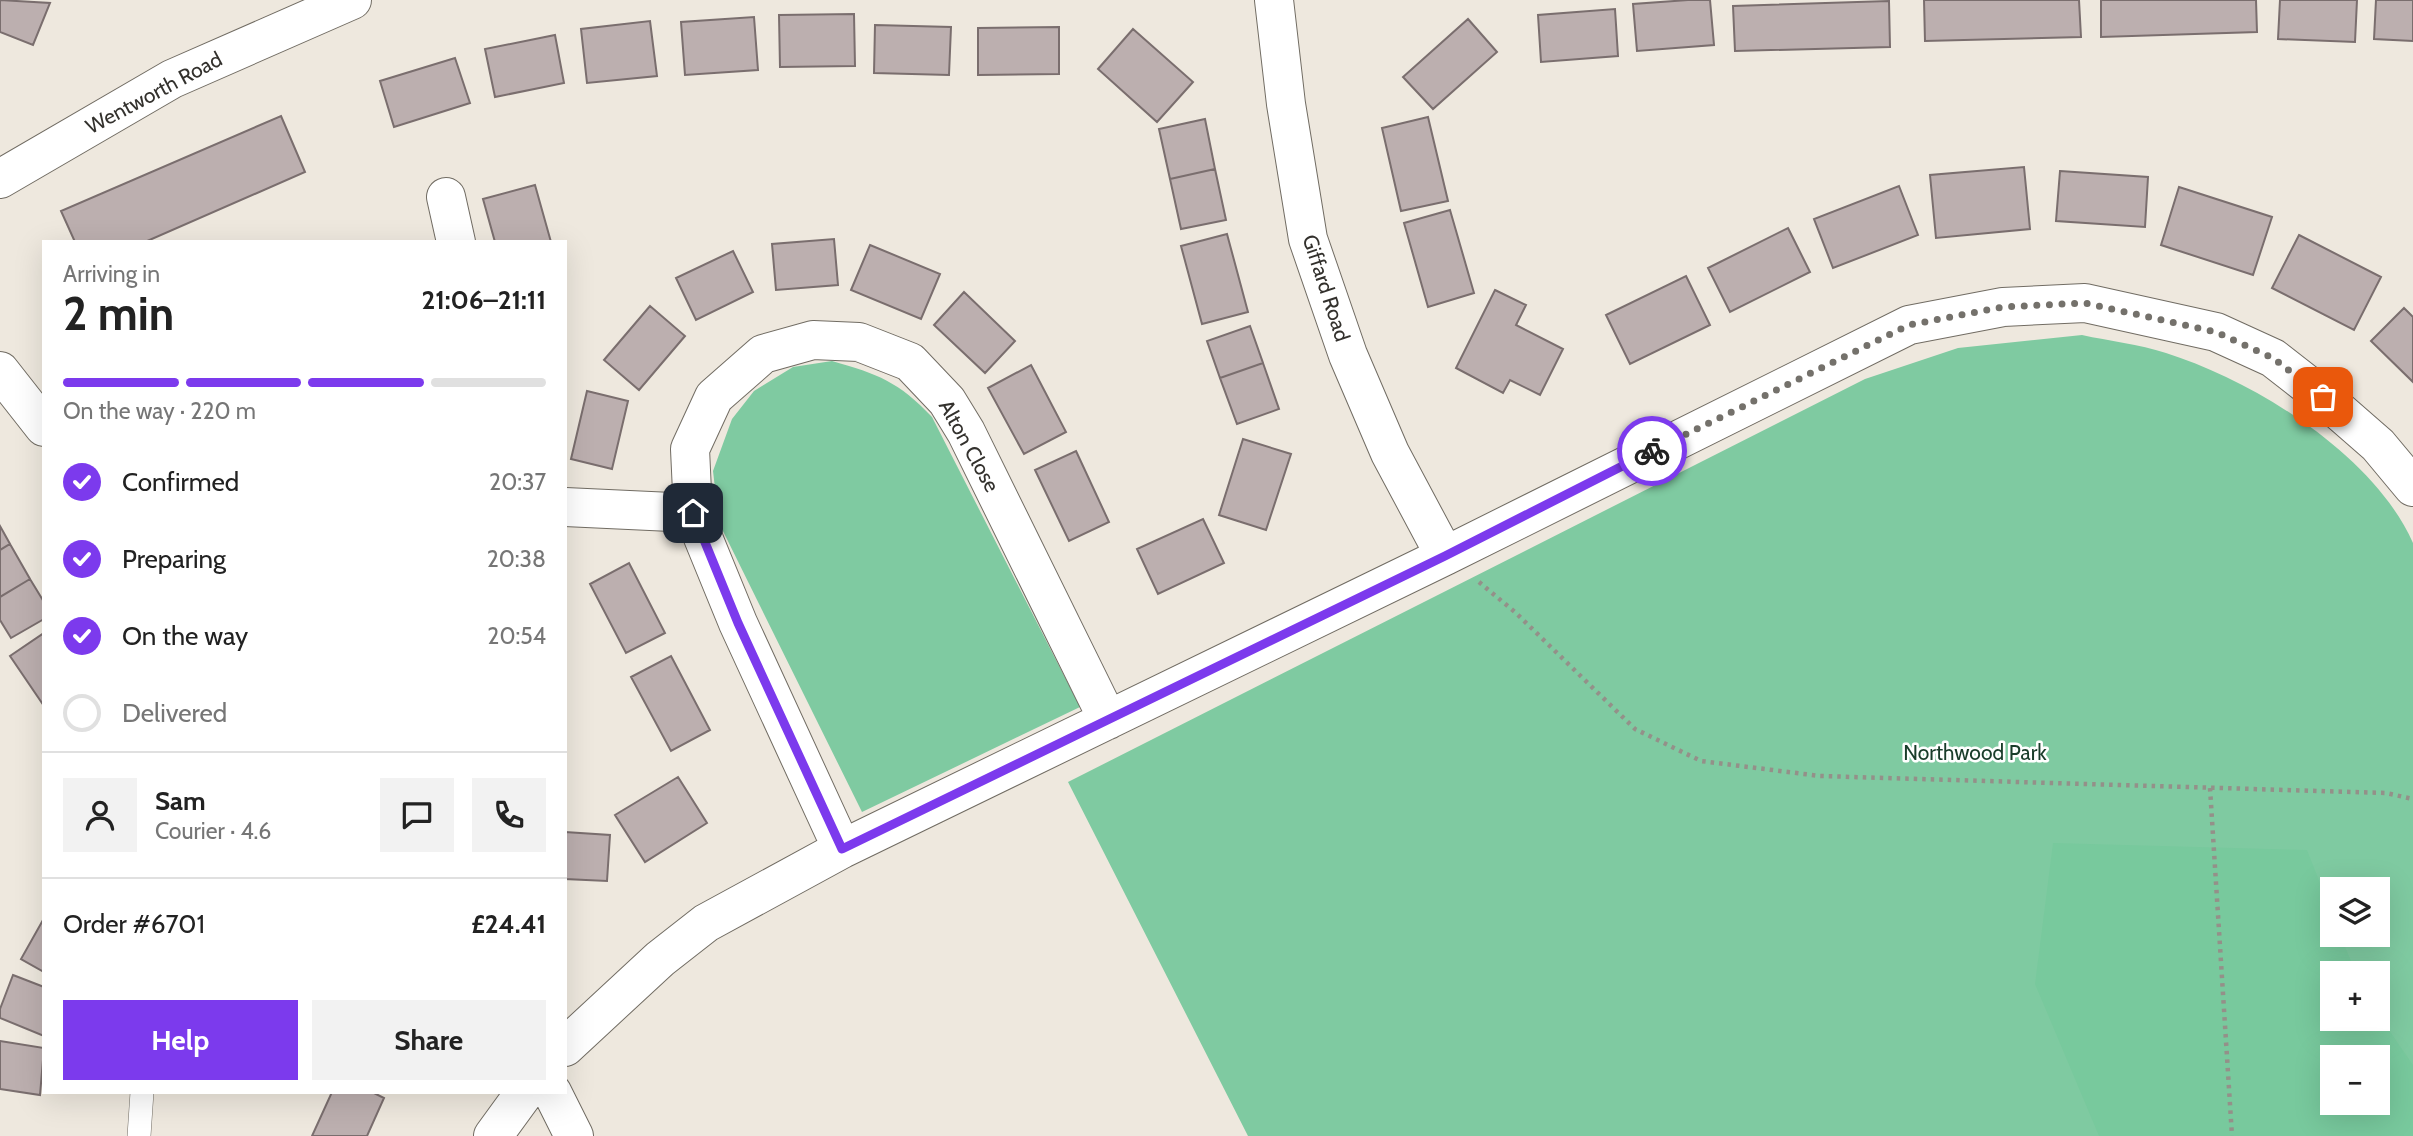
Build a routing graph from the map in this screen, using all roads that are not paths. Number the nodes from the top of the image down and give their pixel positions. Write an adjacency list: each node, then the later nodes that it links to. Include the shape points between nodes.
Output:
1 (352, 0): 3 (street, Wentworth Road, via 172,79)
2 (1274, 0): 11 (street, Giffard Road, via 1308,239 1348,355 1390,453)
3 (0, 178)
4 (446, 197): 5 (street)
5 (456, 240)
6 (0, 371): 7 (street)
7 (42, 424)
8 (2413, 487): 11 (street, via 2378,445 2323,397 2273,358 2216,332 2085,303 2003,307 1909,325)
9 (567, 507): 10 (street)
10 (693, 513): 12 (street, Alton Close, via 690,449 714,397 764,354 813,340 859,342 910,362 947,401 966,432); 13 (street, Alton Close)
11 (1445, 556): 12 (street)
12 (1108, 720): 13 (street)
13 (842, 849): 14 (street, via 706,923)
14 (567, 1044)
15 (142, 1094): 18 (lane)
16 (524, 1094): 19 (street)
17 (553, 1094): 20 (street)
18 (139, 1136)
19 (493, 1136)
20 (574, 1136)

